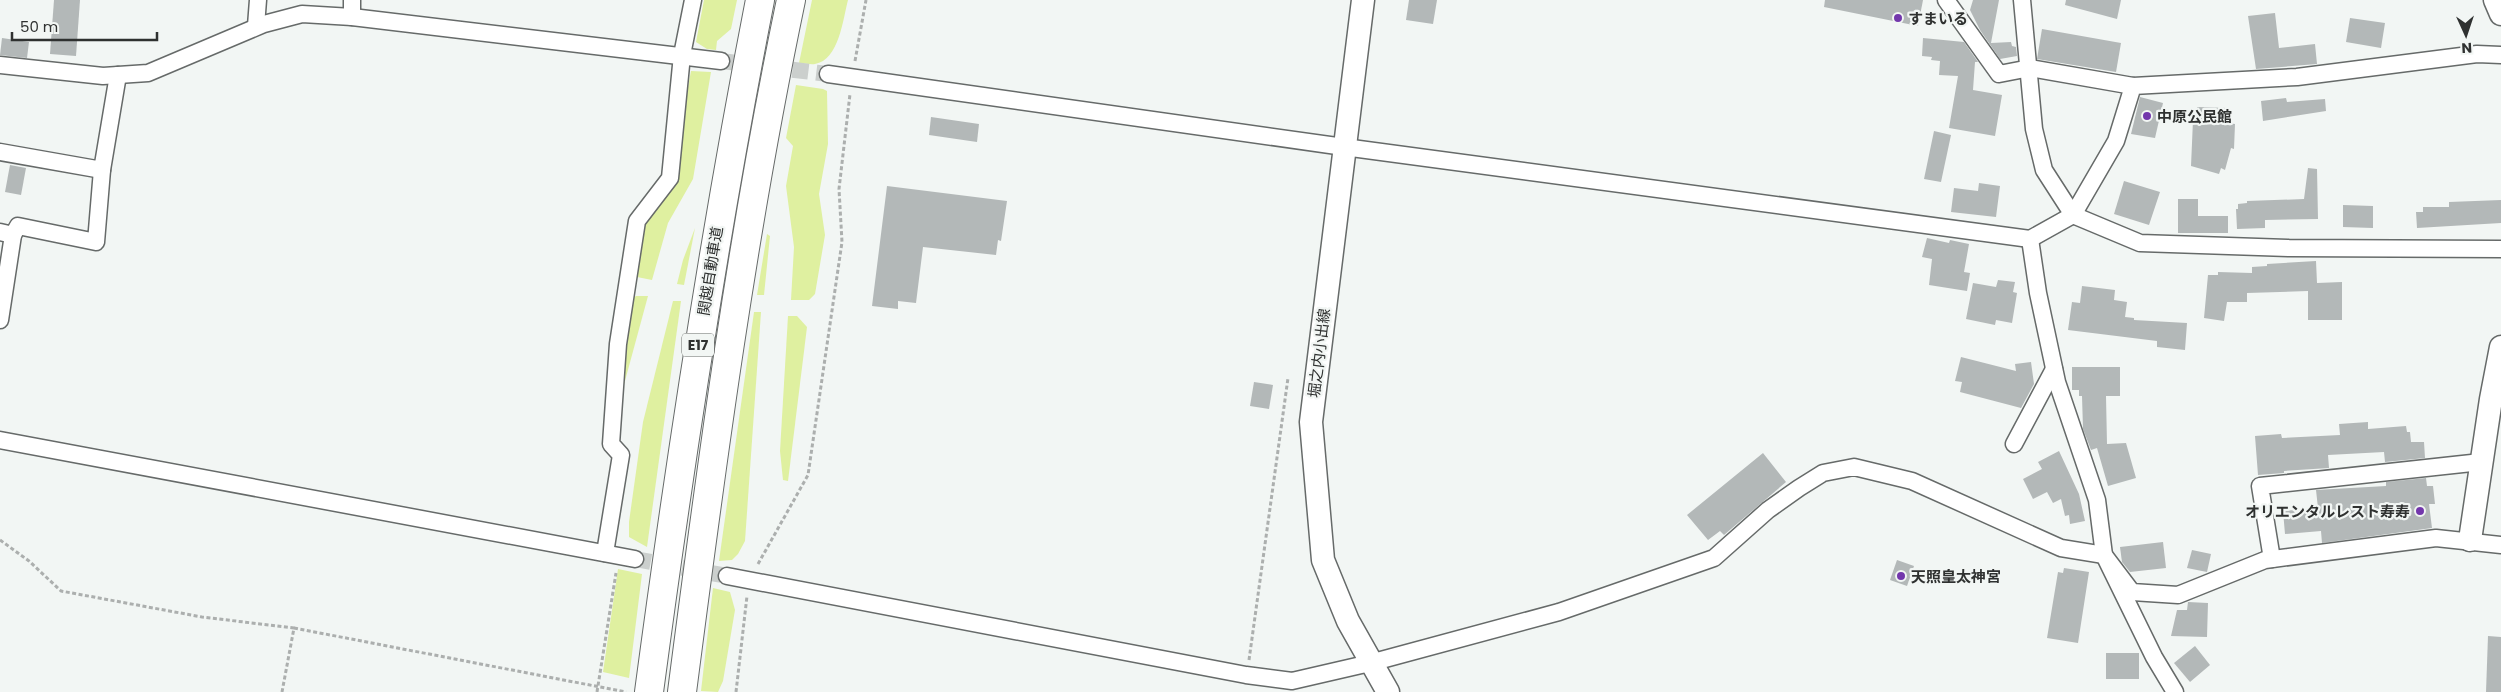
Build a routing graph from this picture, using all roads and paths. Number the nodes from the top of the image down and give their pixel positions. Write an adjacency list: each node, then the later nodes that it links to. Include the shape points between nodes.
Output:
1 (258, 0): 13 (street)
2 (352, 0): 12 (street)
3 (693, 0): 14 (street)
4 (760, 0): 52 (highway, 関越自動車道 / E17, via 695,362)
5 (790, 0): 53 (highway, 関越自動車道 / E17, via 723,386)
6 (866, 0): 21 (path)
7 (1363, 0): 23 (main road, 堀之内小出線)
8 (1946, 0): 18 (street, via 1998,74)
9 (2022, 0): 18 (street)
10 (2495, 0): 11 (main road)
11 (2501, 14)
12 (352, 17): 13 (street, via 302,14); 14 (street)
13 (256, 26): 20 (street, via 148,73)
14 (682, 55): 16 (street); 41 (street, via 670,178 637,221 621,325 611,444 621,456)
15 (2501, 55): 22 (street, via 2477,54 2297,77)
16 (721, 61)
17 (0, 65): 20 (street)
18 (2030, 68): 22 (street); 26 (street, via 2034,129 2044,170)
19 (828, 74): 21 (street)
20 (118, 75): 25 (street)
21 (852, 76): 23 (street); 44 (path, via 839,189 842,242 808,475)
22 (2132, 86): 26 (street, via 2116,142)
23 (1344, 147): 28 (street); 46 (main road, 堀之内小出線, via 1311,422 1323,560)
24 (0, 152): 25 (street)
25 (102, 170): 27 (street, via 96,242 18,226)
26 (2073, 215): 28 (street); 29 (street, via 2140,243 2289,248)
27 (6, 233): 30 (street)
28 (2030, 239): 32 (street)
29 (2501, 249)
30 (0, 320)
31 (2501, 347): 36 (main road)
32 (2054, 370): 35 (street); 40 (street, via 2098,500)
33 (1288, 378): 47 (path)
34 (0, 440): 41 (street)
35 (2014, 444)
36 (2481, 462): 38 (main road); 42 (street, via 2260,486)
37 (0, 540): 45 (path, via 61,591 202,617)
38 (2470, 540): 39 (street); 42 (street, via 2436,538)
39 (2501, 545)
40 (2104, 555): 42 (street, via 2132,592 2178,595); 46 (street, via 2061,548 1912,481 1854,467 1824,473 1799,488 1768,510 1714,558 1559,612); 56 (street, via 2154,657)
41 (620, 556): 48 (path)
42 (2272, 559)
43 (727, 576): 44 (street)
44 (749, 580): 47 (street); 54 (path)
45 (294, 628): 48 (path); 49 (path)
46 (1370, 663): 47 (street, via 1292,681); 55 (main road, 堀之内小出線)
47 (1246, 675)
48 (598, 687): 50 (path); 51 (path)
49 (282, 692)
50 (597, 692)
51 (626, 692)
52 (649, 692)
53 (682, 692)
54 (736, 692)
55 (1388, 692)
56 (2175, 692)

